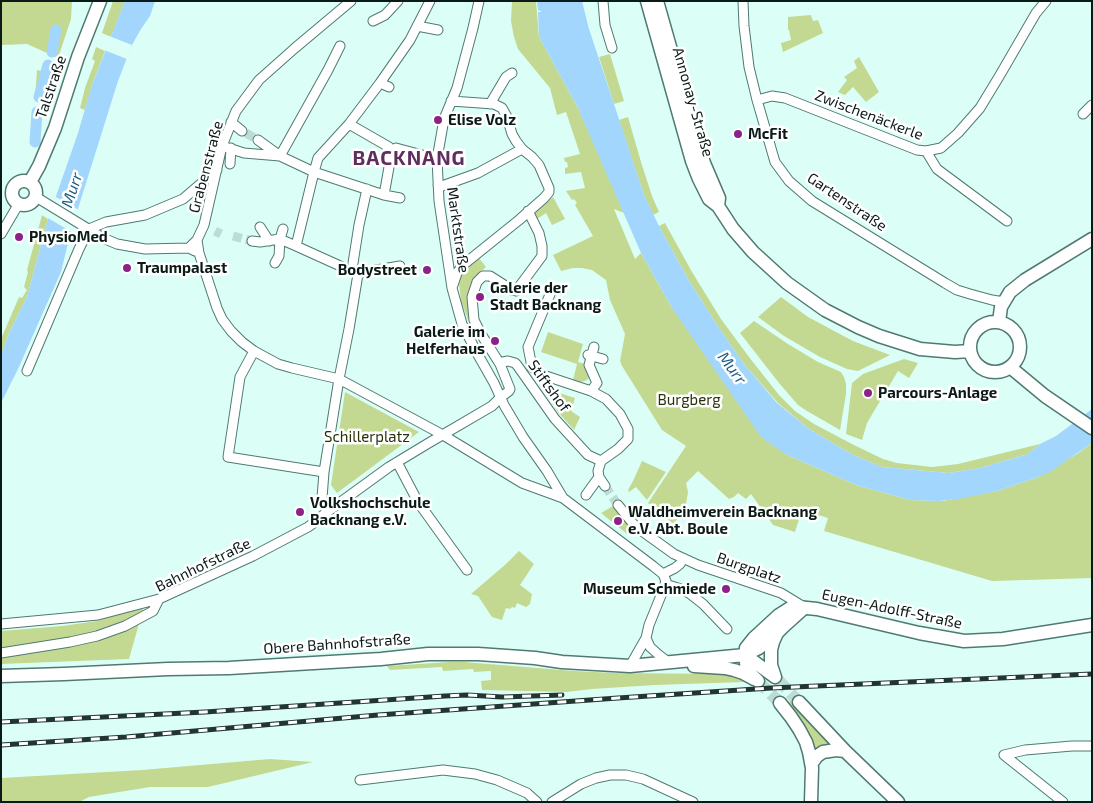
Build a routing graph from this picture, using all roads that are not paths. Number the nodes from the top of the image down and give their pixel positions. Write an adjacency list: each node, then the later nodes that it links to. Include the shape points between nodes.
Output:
1 (100, 1): 37 (street, Talstraße, via 55,128)
2 (398, 1): 11 (street, via 385,15)
3 (430, 1): 12 (street)
4 (479, 1): 20 (street, Marktstraße)
5 (603, 1): 15 (street, via 605,25)
6 (647, 1): 45 (street, Annonay-Straße, via 696,170 709,199)
7 (657, 1): 45 (street, Annonay-Straße, via 701,154 719,198)
8 (743, 1): 19 (street, Gartenstraße, via 749,67)
9 (1046, 1): 31 (street, Zwischenäckerle, via 980,108 941,148)
10 (348, 2): 24 (street, Grabenstraße, via 259,80)
11 (373, 21)
12 (417, 26): 13 (street); 17 (street)
13 (438, 30)
14 (340, 46): 32 (street)
15 (612, 48)
16 (512, 73): 21 (street, via 506,77)
17 (380, 83): 18 (street); 25 (street)
18 (389, 87)
19 (757, 100): 31 (street, Zwischenäckerle, via 772,96 785,98); 65 (street, Gartenstraße, via 775,162 789,181 812,201 945,284)
20 (451, 101): 21 (street); 33 (street, Marktstraße, via 444,119)
21 (490, 104): 29 (street, via 502,108)
22 (1092, 105): 23 (street)
23 (1083, 114)
24 (231, 122): 26 (street); 28 (street, Grabenstraße)
25 (349, 124): 30 (street); 36 (street, via 318,158)
26 (242, 131)
27 (258, 140): 32 (street)
28 (227, 147): 32 (street, via 244,153); 34 (street); 35 (street, Grabenstraße)
29 (522, 149): 38 (street, via 478,173); 46 (street, via 540,168 549,188 544,198)
30 (392, 150): 33 (street); 41 (street)
31 (926, 151): 47 (street, via 937,169)
32 (280, 156): 36 (street)
33 (438, 160): 38 (street, Marktstraße)
34 (230, 164)
35 (217, 170): 48 (street, via 182,199 145,215 106,222); 53 (street, Grabenstraße)
36 (314, 172): 40 (street); 56 (street, via 304,201)
37 (30, 182): 39 (street); 42 (street, via 35,187)
38 (438, 185): 63 (street, Marktstraße)
39 (7, 186): 44 (street)
40 (367, 189): 41 (street); 60 (street)
41 (384, 195): 43 (street)
42 (36, 198): 44 (street, via 29,205); 48 (street)
43 (400, 198)
44 (18, 205): 50 (street)
45 (718, 206): 69 (street, Annonay-Straße, via 753,252 787,283 837,317 879,336 920,348)
46 (528, 211): 63 (street, via 463,264); 72 (street, via 538,233 542,256 516,291 490,276 483,276 477,282 472,297 474,320)
47 (1007, 221)
48 (89, 229): 57 (street, via 103,238 131,247); 74 (street)
49 (261, 230): 54 (street)
50 (1, 234)
51 (281, 234): 54 (street); 56 (street); 59 (street)
52 (1092, 239): 65 (street, via 1025,280 1010,292)
53 (198, 240): 57 (street, Grabenstraße); 58 (street, Grabenstraße)
54 (269, 240): 55 (street)
55 (255, 241)
56 (296, 246): 62 (street)
57 (190, 248): 58 (street)
58 (200, 253): 68 (street, Grabenstraße, via 222,319)
59 (275, 263)
60 (353, 263)
61 (400, 266): 62 (street)
62 (358, 274): 75 (street)
63 (452, 288): 77 (street, Marktstraße, via 462,324)
64 (551, 292): 76 (street, Stiftshof, via 528,347 532,367 542,375)
65 (1004, 302): 66 (street)
66 (999, 322): 69 (street, via 977,330); 73 (street, via 1014,331 1019,340 1019,354)
67 (594, 347): 70 (street, Stiftshof)
68 (254, 351): 75 (street, Grabenstraße, via 285,366); 82 (street, via 240,377 228,458)
69 (970, 351): 73 (street, via 982,368 998,372)
70 (590, 356): 71 (street); 76 (street, Stiftshof, via 589,366 597,383)
71 (603, 360)
72 (500, 364): 77 (street, Stiftshof, via 510,389); 81 (street, Stiftshof, via 506,361 517,365 531,389 565,432 581,450)
73 (1010, 367): 78 (street)
74 (27, 371)
75 (339, 379): 79 (street, Grabenstraße); 82 (street)
76 (590, 391): 81 (street, Stiftshof, via 606,399 628,429 628,439)
77 (501, 396): 79 (street, via 492,406); 86 (street, Marktstraße, via 510,416)
78 (1092, 428)
79 (443, 435): 80 (street, Bahnhofstraße); 86 (street, Grabenstraße, via 522,483)
80 (397, 462): 88 (street, Bahnhofstraße); 90 (street, via 418,502)
81 (601, 462): 83 (street)
82 (324, 472): 88 (street, via 322,498)
83 (599, 477): 84 (street); 85 (street)
84 (605, 486)
85 (586, 495)
86 (563, 498): 91 (street)
87 (618, 505): 89 (street, Burgplatz, via 635,526)
88 (328, 512): 93 (street, Bahnhofstraße, via 284,540)
89 (683, 559): 91 (street); 94 (street, Burgplatz, via 781,593)
90 (467, 570)
91 (663, 574): 92 (street)
92 (665, 584): 97 (street, via 689,594); 99 (street)
93 (159, 599): 95 (street, via 98,614); 100 (street, Bahnhofstraße, via 152,611 97,636)
94 (804, 608): 96 (street, Eugen-Adolff-Straße, via 964,640 1003,640); 98 (street, Eugen-Adolff-Straße); 101 (street, Eugen-Adolff-Straße, via 790,608 784,612 754,638)
95 (1, 624)
96 (1092, 625)
97 (727, 629)
98 (777, 634): 101 (street, Eugen-Adolff-Straße); 101 (street, via 771,650 771,666 777,679)
99 (646, 638): 102 (street, via 653,649); 103 (street)
100 (1, 653)
101 (745, 655): 102 (street, Obere Bahnhofstraße); 102 (street, Obere Bahnhofstraße, via 747,670 758,681 725,668)
102 (672, 662): 103 (street, Obere Bahnhofstraße)
103 (630, 666): 104 (street, Obere Bahnhofstraße, via 478,654 428,654 228,668)
104 (1, 676)
105 (799, 702): 108 (street)
106 (780, 703): 109 (street, via 802,734)
107 (1092, 746): 118 (street, via 1026,750 1004,755)
108 (845, 751): 109 (street, via 824,752); 117 (street)
109 (812, 763): 111 (street)
110 (360, 780): 112 (street, via 443,770 497,780 527,793)
111 (812, 782): 115 (street); 116 (street)
112 (537, 802)
113 (552, 802): 114 (street, via 589,781 603,776 626,775 643,779)
114 (694, 802)
115 (805, 802)
116 (811, 802)
117 (898, 802)
118 (1063, 802)

